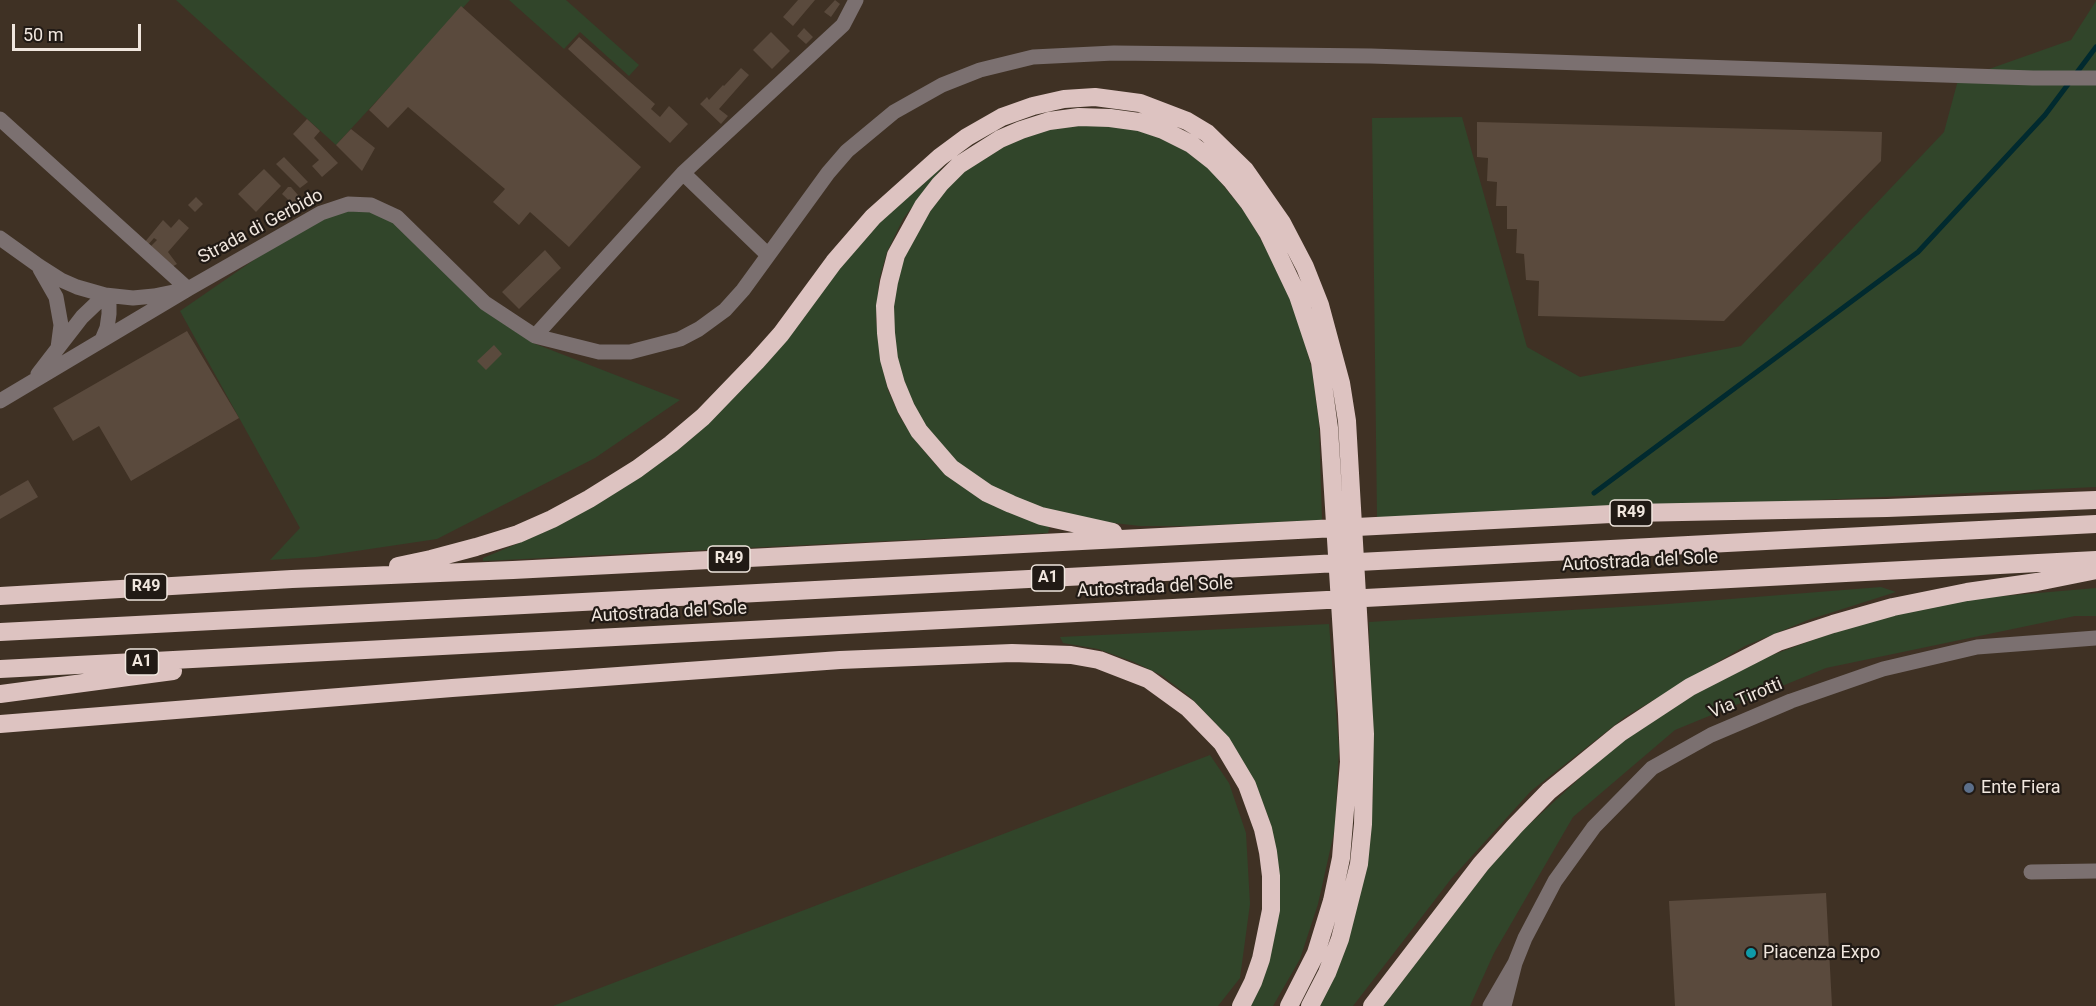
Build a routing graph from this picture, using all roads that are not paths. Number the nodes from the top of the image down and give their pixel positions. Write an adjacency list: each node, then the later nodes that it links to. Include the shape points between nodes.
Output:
1 (855, 0): 4 (street, via 843,25)
2 (2096, 78): 6 (street, Strada di Gerbido, via 1371,56 1114,53 1033,57 980,70 942,85 894,112 828,173)
3 (0, 119): 8 (street)
4 (683, 173): 6 (street); 10 (street)
5 (0, 238): 7 (street, Strada di Gerbido)
6 (768, 255): 10 (street, Strada di Gerbido, via 725,310 681,339 630,352 599,352)
7 (39, 266): 9 (street, Strada di Gerbido, via 61,280); 12 (street, Strada di Gerbido, via 57,305 61,325)
8 (188, 289): 9 (street, Strada di Gerbido, via 134,298); 10 (street, Strada di Gerbido, via 321,213 348,204 371,205 397,217 485,303); 11 (street)
9 (105, 295): 11 (street, via 109,314); 12 (street)
10 (535, 336)
11 (102, 340): 13 (street)
12 (58, 348): 13 (street)
13 (28, 385): 14 (street)
14 (0, 401)
15 (1341, 479): 18 (highway, via 1320,362 1305,314 1268,233 1231,180 1191,144 1139,122 1079,117 1021,130 980,150 940,184 896,255 885,306 889,359 896,384 919,431 934,451 987,493 1041,516 1069,523 1120,533); 21 (highway, via 1347,421 1320,305 1282,223 1251,178 1207,133 1163,110 1118,99 1064,99 1002,117 940,157 866,224 757,361 703,417 637,469 589,499 518,534 431,560); 26 (highway)
16 (2096, 501): 18 (highway, R49, via 1631,513)
17 (2096, 524): 23 (highway, Autostrada del Sole / A1)
18 (1166, 536): 21 (highway, R49)
19 (2096, 560): 25 (highway, Autostrada del Sole / A1)
20 (2096, 570): 36 (highway, via 1967,591 1833,624 1778,642 1690,687 1620,733 1515,826)
21 (292, 579): 22 (highway, R49)
22 (0, 596)
23 (0, 632)
24 (2096, 638): 32 (street, Via Tirotti, via 1977,647 1883,669 1791,701 1701,741 1652,768 1594,827 1550,890)
25 (285, 654): 27 (highway, Autostrada del Sole / A1); 28 (highway)
26 (1352, 662): 34 (highway, via 1341,858 1316,953); 35 (highway, via 1365,777 1359,864 1340,939)
27 (0, 669)
28 (0, 694)
29 (0, 724): 33 (highway, via 840,660 1012,653 1099,660 1148,679 1180,701 1222,743 1247,785 1268,852 1271,910 1261,959)
30 (2096, 871): 31 (street)
31 (2031, 872)
32 (1515, 963): 37 (street, Via Tirotti); 38 (street, Via Tirotti)
33 (1241, 1006)
34 (1289, 1006)
35 (1310, 1006)
36 (1372, 1006)
37 (1490, 1006)
38 (1504, 1006)

